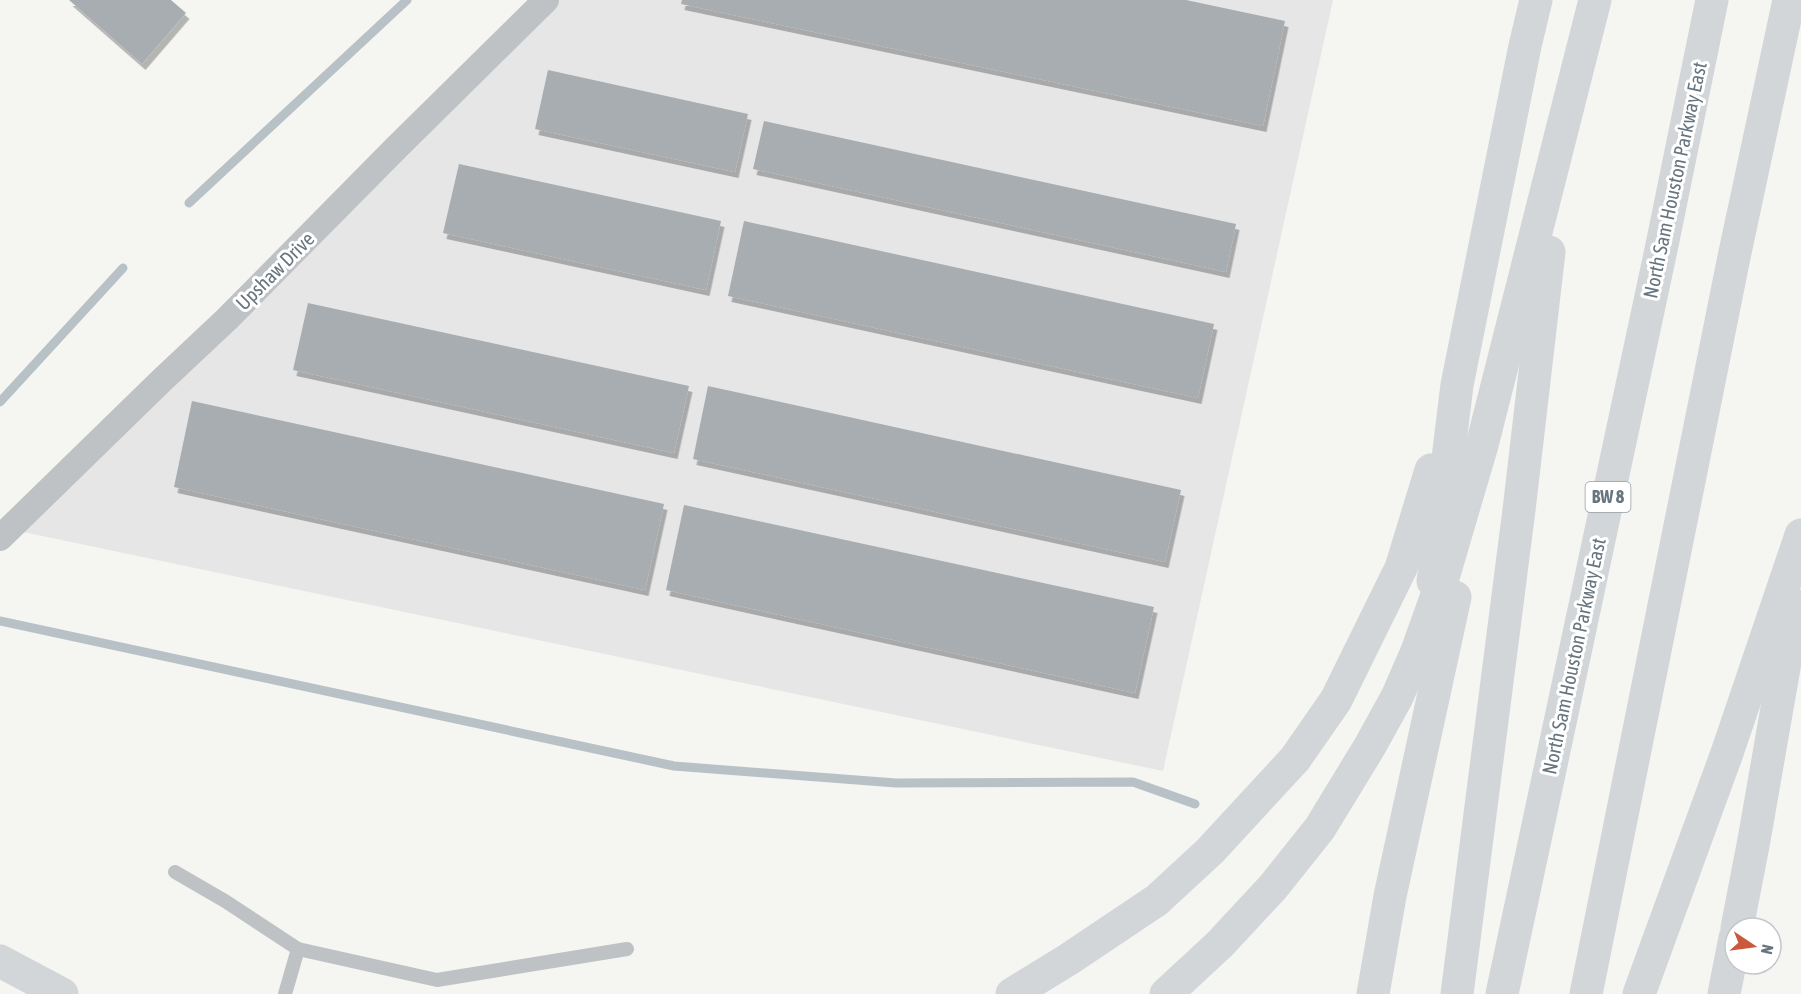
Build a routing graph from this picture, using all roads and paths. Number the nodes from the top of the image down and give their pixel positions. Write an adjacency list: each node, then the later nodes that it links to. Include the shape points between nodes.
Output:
1 (546, 0): 10 (street, Upshaw Drive, via 227,320)
2 (1536, 0): 8 (main road)
3 (1577, 0): 24 (main road, via 1519,510)
4 (1595, 0): 7 (main road)
5 (1712, 0): 25 (main road, North Sam Houston Parkway East / BW 8)
6 (1789, 0): 26 (main road)
7 (1516, 311): 21 (main road, via 1442,581 1397,696 1320,828 1273,887); 23 (main road)
8 (1457, 385): 20 (main road, via 1401,568 1336,700 1295,759 1210,851 1157,900); 22 (main road, via 1407,790)
9 (1801, 535): 27 (main road)
10 (0, 538)
11 (1801, 567): 13 (main road)
12 (175, 872): 14 (lane)
13 (1739, 916)
14 (298, 949): 15 (lane, via 437,980); 19 (lane)
15 (627, 949)
16 (0, 961): 18 (main road)
17 (1728, 976): 28 (main road)
18 (62, 994)
19 (285, 994)
20 (1012, 994)
21 (1166, 994)
22 (1366, 994)
23 (1372, 994)
24 (1457, 994)
25 (1502, 994)
26 (1586, 994)
27 (1639, 994)
28 (1724, 994)

